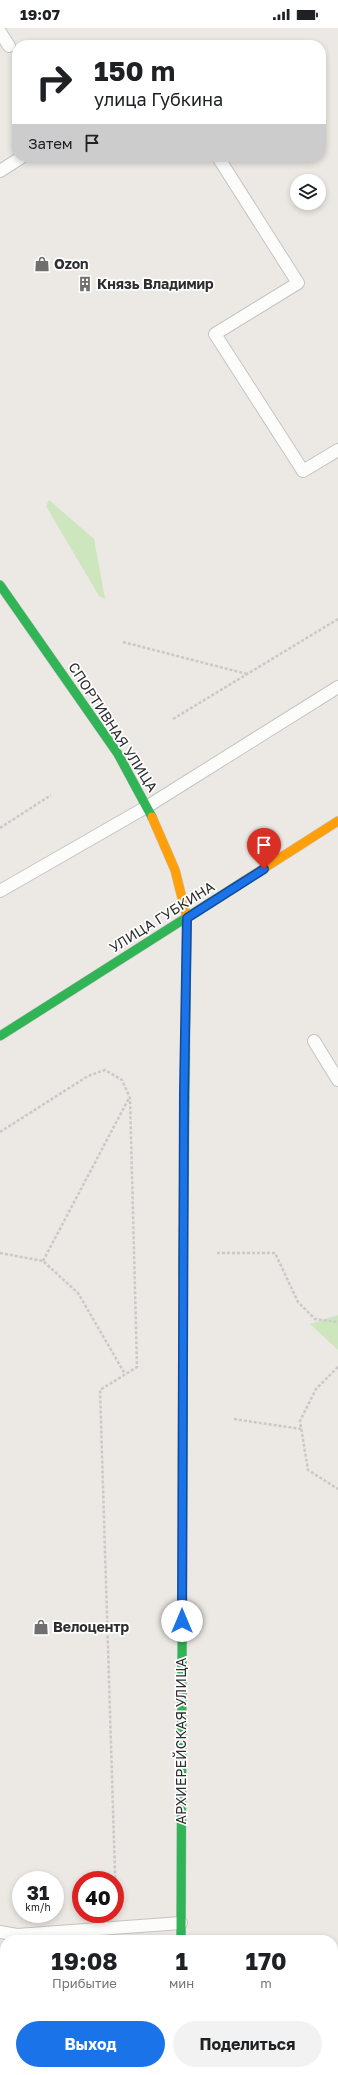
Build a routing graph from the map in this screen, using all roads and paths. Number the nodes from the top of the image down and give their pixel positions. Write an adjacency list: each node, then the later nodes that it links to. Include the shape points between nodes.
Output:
1 (0, 32): 2 (lane)
2 (9, 46)
3 (14, 162): 5 (lane)
4 (221, 162): 6 (lane, via 298,283 215,334 303,471)
5 (0, 171)
6 (338, 450)
7 (0, 585): 14 (street, СПОРТИВНАЯ УЛИЦА, via 118,754)
8 (338, 619): 10 (path)
9 (123, 642): 10 (path)
10 (248, 674): 12 (path)
11 (338, 687): 14 (lane)
12 (173, 719)
13 (52, 795): 16 (path)
14 (148, 806): 17 (lane); 18 (street, СПОРТИВНАЯ УЛИЦА, via 175,870)
15 (338, 821): 18 (street, УЛИЦА ГУБКИНА)
16 (0, 828)
17 (0, 891)
18 (187, 918): 19 (street, УЛИЦА ГУБКИНА); 33 (street, АРХИЕРЕЙСКАЯ УЛИЦА)
19 (0, 1036)
20 (314, 1041): 21 (lane)
21 (338, 1080)
22 (130, 1098): 23 (path, via 122,1080 105,1070 88,1076); 26 (path); 29 (path, via 137,1367)
23 (0, 1132)
24 (0, 1252): 26 (path)
25 (217, 1253): 27 (path, via 275,1253 298,1302 315,1319)
26 (43, 1262): 29 (path, via 78,1293)
27 (338, 1322)
28 (338, 1368): 31 (path, via 316,1388 300,1421)
29 (125, 1374): 34 (path, via 100,1390)
30 (234, 1419): 31 (path)
31 (301, 1429): 32 (path, via 308,1470)
32 (338, 1488)
33 (181, 1923): 34 (lane); 36 (street, АРХИЕРЕЙСКАЯ УЛИЦА)
34 (117, 1926): 35 (lane, via 17,1935)
35 (0, 1932)
36 (181, 1935)

